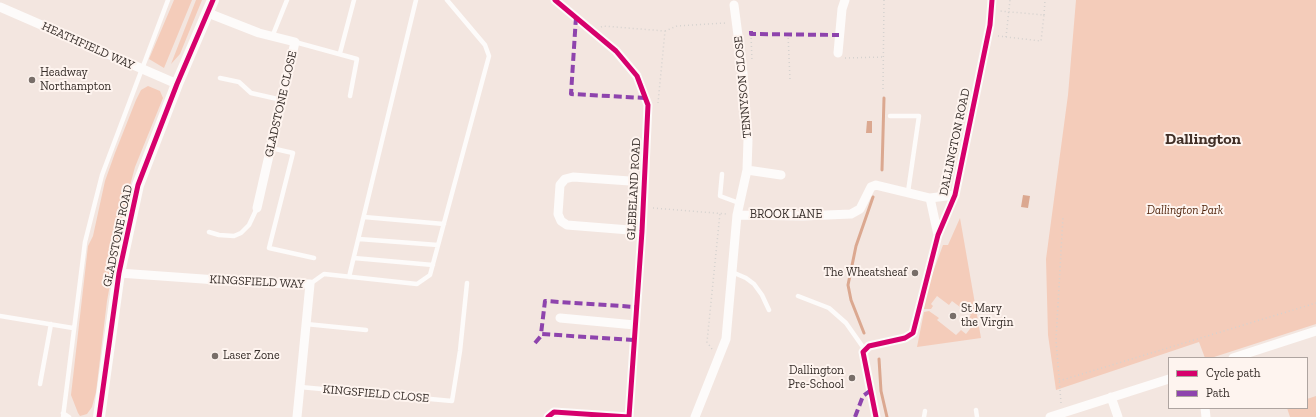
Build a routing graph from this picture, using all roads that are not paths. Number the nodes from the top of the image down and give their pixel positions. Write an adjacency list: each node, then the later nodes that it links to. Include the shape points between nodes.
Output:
1 (168, 0): 17 (lane)
2 (213, 0): 12 (street, GLADSTONE ROAD)
3 (287, 0): 13 (lane)
4 (354, 0): 15 (lane)
5 (416, 0): 34 (lane)
6 (447, 0): 35 (lane, via 485,44 489,56)
7 (555, 0): 27 (street, GLEBELAND ROAD, via 616,51 637,76 648,105)
8 (845, 0): 16 (street)
9 (992, 0): 29 (street, DALLINGTON ROAD, via 988,35)
10 (734, 4): 24 (street, TENNYSON CLOSE, via 748,133)
11 (0, 8): 17 (street, HEATHFIELD WAY)
12 (208, 13): 13 (street, GLADSTONE CLOSE); 19 (street, GLADSTONE ROAD)
13 (272, 37): 14 (street, GLADSTONE CLOSE)
14 (295, 42): 15 (lane); 21 (street, GLADSTONE CLOSE)
15 (340, 53): 20 (lane, via 354,57 357,61)
16 (838, 53)
17 (142, 70): 19 (street, HEATHFIELD WAY); 56 (lane, via 102,175 85,242)
18 (220, 78): 21 (lane, via 239,82 251,93)
19 (177, 84): 44 (street, GLADSTONE ROAD, via 138,185)
20 (350, 96)
21 (282, 100): 23 (street, GLADSTONE CLOSE)
22 (890, 116): 28 (lane, via 920,116)
23 (271, 148): 32 (street, GLADSTONE CLOSE); 41 (lane, via 293,153 270,248)
24 (747, 170): 26 (street); 31 (street, TENNYSON CLOSE)
25 (722, 174): 31 (lane, via 720,196)
26 (780, 175)
27 (644, 182): 36 (street, GLEBELAND ROAD); 36 (street, via 565,178 560,185 558,214 561,221 567,225)
28 (908, 192): 30 (street, BROOK LANE); 33 (street, BROOK LANE, via 887,186 873,186 860,209 851,214)
29 (955, 195): 30 (street, BROOK LANE); 38 (street, DALLINGTON ROAD)
30 (930, 198): 38 (street)
31 (739, 203): 33 (street, TENNYSON CLOSE)
32 (257, 208): 37 (lane, via 249,225 241,233 226,236)
33 (737, 215): 45 (street, BROOK LANE)
34 (364, 217): 35 (lane); 39 (lane)
35 (444, 224): 40 (lane)
36 (642, 231): 55 (street, GLEBELAND ROAD)
37 (209, 232)
38 (938, 235): 59 (street, DALLINGTON ROAD, via 913,332 905,338)
39 (359, 239): 40 (lane); 42 (lane)
40 (438, 245): 43 (lane)
41 (314, 258)
42 (354, 258): 43 (lane); 46 (lane)
43 (433, 265): 46 (lane, via 430,275 417,284)
44 (119, 272): 48 (street, KINGSFIELD WAY, via 259,283); 69 (street, GLADSTONE ROAD)
45 (732, 272): 50 (lane, via 754,284); 73 (street, BROOK LANE, via 726,339)
46 (349, 277): 48 (lane, via 324,274)
47 (467, 283): 63 (lane, KINGSFIELD CLOSE, via 452,401)
48 (310, 284): 54 (street, KINGSFIELD WAY)
49 (798, 296): 59 (lane, via 829,308)
50 (769, 310)
51 (0, 316): 53 (lane)
52 (560, 318): 55 (street)
53 (51, 324): 56 (lane); 62 (lane)
54 (306, 324): 57 (lane); 63 (street, KINGSFIELD WAY)
55 (635, 325): 72 (street, GLEBELAND ROAD)
56 (73, 328): 67 (lane)
57 (366, 330)
58 (1316, 331): 60 (street)
59 (867, 348): 74 (street, via 863,352)
60 (1236, 357)
61 (1168, 379): 64 (street)
62 (40, 384)
63 (300, 388): 70 (street, KINGSFIELD WAY)
64 (1110, 397): 77 (street); 78 (street)
65 (976, 410): 76 (lane)
66 (925, 411): 75 (lane)
67 (63, 415): 68 (lane)
68 (69, 417)
69 (99, 417)
70 (297, 417)
71 (548, 417): 72 (street, via 554,412)
72 (629, 417)
73 (695, 417)
74 (876, 417)
75 (924, 417)
76 (977, 417)
77 (1050, 417)
78 (1118, 417)

